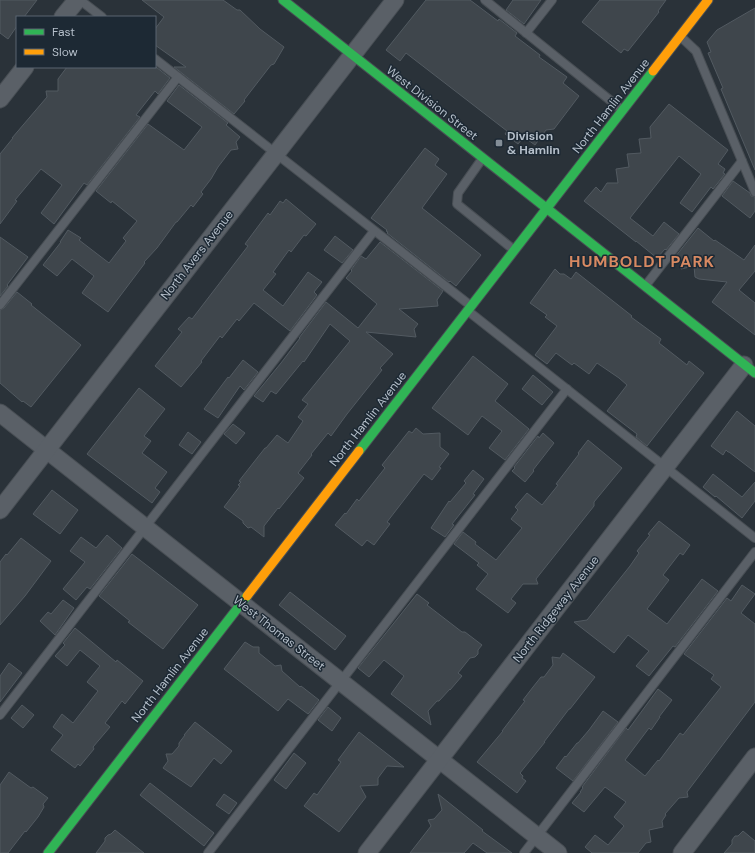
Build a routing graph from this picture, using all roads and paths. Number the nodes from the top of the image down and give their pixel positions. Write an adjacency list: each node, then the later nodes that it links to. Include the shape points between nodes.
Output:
1 (77, 0): 8 (street)
2 (80, 0): 9 (lane)
3 (283, 0): 12 (street, West Division Street)
4 (395, 0): 12 (street, North Avers Avenue)
5 (485, 0): 10 (lane)
6 (552, 0): 10 (lane)
7 (708, 0): 11 (street, North Hamlin Avenue)
8 (64, 16)
9 (101, 16)
10 (526, 33): 17 (lane)
11 (680, 37): 17 (street, North Hamlin Avenue); 20 (lane, via 696,51)
12 (352, 55): 18 (street, North Avers Avenue); 19 (street, West Division Street)
13 (156, 60): 15 (lane)
14 (24, 68): 16 (street)
15 (178, 77): 18 (lane); 26 (lane)
16 (0, 99)
17 (622, 110): 22 (street, North Hamlin Avenue)
18 (276, 154): 23 (lane); 31 (street, North Avers Avenue)
19 (483, 158): 22 (street, West Division Street); 24 (lane, via 458,193 457,204)
20 (742, 161): 21 (lane); 25 (lane)
21 (755, 192)
22 (546, 209): 24 (street, North Hamlin Avenue); 25 (street, West Division Street)
23 (374, 230): 27 (lane); 34 (lane)
24 (514, 250): 27 (street, North Hamlin Avenue)
25 (645, 287): 28 (street, West Division Street)
26 (0, 305)
27 (469, 308): 29 (lane); 37 (street, North Hamlin Avenue)
28 (750, 369): 32 (street, North Ridgeway Avenue)
29 (567, 389): 32 (lane); 38 (lane)
30 (0, 412): 31 (street, West Thomas Street)
31 (47, 450): 33 (street, North Avers Avenue); 34 (street, West Thomas Street)
32 (666, 467): 35 (lane); 41 (street, North Ridgeway Avenue)
33 (0, 510)
34 (145, 527): 37 (street, West Thomas Street); 39 (lane)
35 (755, 538)
36 (755, 552): 42 (lane)
37 (241, 603): 38 (street, West Thomas Street); 43 (street, North Hamlin Avenue)
38 (340, 681): 41 (street, West Thomas Street); 44 (lane)
39 (0, 715)
40 (755, 757): 48 (street)
41 (440, 759): 42 (street, West Thomas Street); 45 (street, North Ridgeway Avenue)
42 (537, 836): 46 (lane); 47 (street, West Thomas Street)
43 (48, 853)
44 (208, 853)
45 (367, 853)
46 (524, 853)
47 (558, 853)
48 (682, 853)

